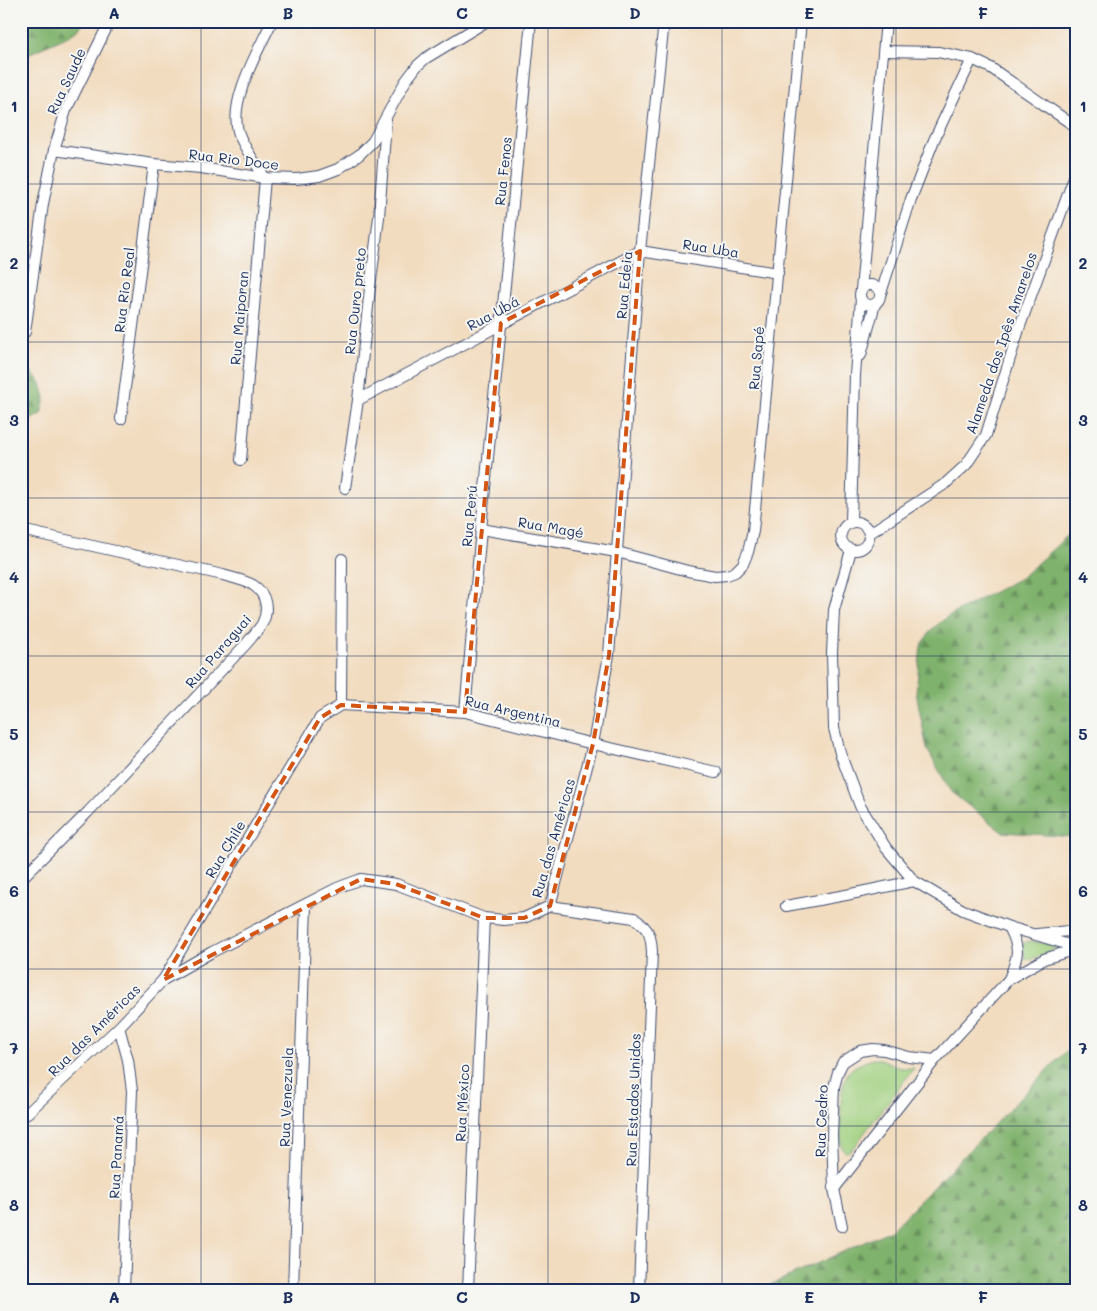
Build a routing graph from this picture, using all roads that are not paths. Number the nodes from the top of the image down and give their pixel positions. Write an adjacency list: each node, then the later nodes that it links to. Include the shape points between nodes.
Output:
1 (110, 21): 12 (street, Rua Saude, via 66,110)
2 (272, 21): 15 (street, via 245,80 236,118 244,145)
3 (487, 21): 10 (street, via 426,58 405,82)
4 (531, 21): 21 (street, Rua Fenos)
5 (664, 21): 16 (street, Rua Edeia)
6 (801, 21): 17 (street, Rua Sapé)
7 (886, 21): 8 (street)
8 (884, 51): 9 (street, via 938,52); 19 (street)
9 (972, 59): 11 (street, via 991,68); 18 (street, via 914,190)
10 (386, 118): 15 (street, Rua Rio Doce, via 373,141 338,169 320,176 297,179); 24 (street, Rua Ouro preto, via 379,217)
11 (1076, 127)
12 (54, 150): 13 (street, Rua Rio Doce); 22 (street, Rua Saude, via 42,204)
13 (154, 164): 15 (street, Rua Rio Doce); 25 (street, Rua Rio Real)
14 (1076, 172): 31 (street, Alameda dos Ipês Amarelos, via 1020,326 986,435 966,465 945,484)
15 (265, 178): 26 (street, Rua Maiporan)
16 (640, 251): 17 (street, Rua Uba); 21 (street, Rua Ubá); 33 (street, Rua Edeia)
17 (778, 272): 33 (street, Rua Sapé, via 754,531 743,564 735,572 715,576)
18 (881, 293): 19 (street, via 872,285 864,287); 20 (street)
19 (861, 295): 20 (street, via 863,303); 23 (street)
20 (875, 304): 23 (street)
21 (501, 324): 24 (street, Rua Ubá); 29 (street, Rua Perú)
22 (25, 332)
23 (855, 375): 28 (street)
24 (358, 400): 27 (street, Rua Ouro preto)
25 (121, 419)
26 (241, 460)
27 (346, 488)
28 (851, 522): 31 (street, via 863,524); 32 (street, via 842,530 841,536 842,542)
29 (481, 529): 33 (street, Rua Magé); 36 (street, Rua Perú)
30 (21, 530): 39 (street, Rua Paraguai, via 243,581 260,591 267,610 262,624 247,643)
31 (870, 533): 32 (street, Alameda dos Ipês Amarelos, via 867,544)
32 (851, 550): 40 (street, via 834,610 834,728 840,754 860,806 886,848)
33 (617, 552): 37 (street, Rua das Américas, via 609,655)
34 (342, 560): 35 (street)
35 (341, 705): 36 (street, Rua Argentina); 50 (street, Rua Chile, via 320,718)
36 (464, 712): 37 (street, Rua Argentina)
37 (593, 744): 38 (street, Rua Argentina); 42 (street, Rua das Américas)
38 (716, 772)
39 (21, 879)
40 (914, 881): 43 (street); 45 (street, via 963,910)
41 (306, 904): 44 (street, Rua das Américas, via 348,883 361,879 375,880 396,884); 50 (street, Rua das Américas); 57 (street, Rua Venezuela)
42 (550, 906): 44 (street, Rua das Américas, via 524,918); 59 (street, Rua Estados Unidos, via 634,918 651,936)
43 (786, 906)
44 (484, 918): 58 (street, Rua México)
45 (1009, 927): 47 (street); 49 (street, via 1018,948)
46 (1076, 928): 47 (street)
47 (1033, 935): 48 (street)
48 (1076, 948): 49 (street, via 1044,959)
49 (1009, 978): 52 (street)
50 (163, 980): 51 (street, Rua das Américas)
51 (119, 1027): 53 (street, Rua das Américas); 56 (street, Rua Panamá, via 132,1092)
52 (935, 1060): 54 (street); 54 (street, Rua Cedro, via 873,1049 860,1051 843,1062 834,1087)
53 (21, 1119)
54 (834, 1189): 55 (street, Rua Cedro)
55 (842, 1226)
56 (124, 1290)
57 (293, 1290)
58 (468, 1290)
59 (639, 1290)

